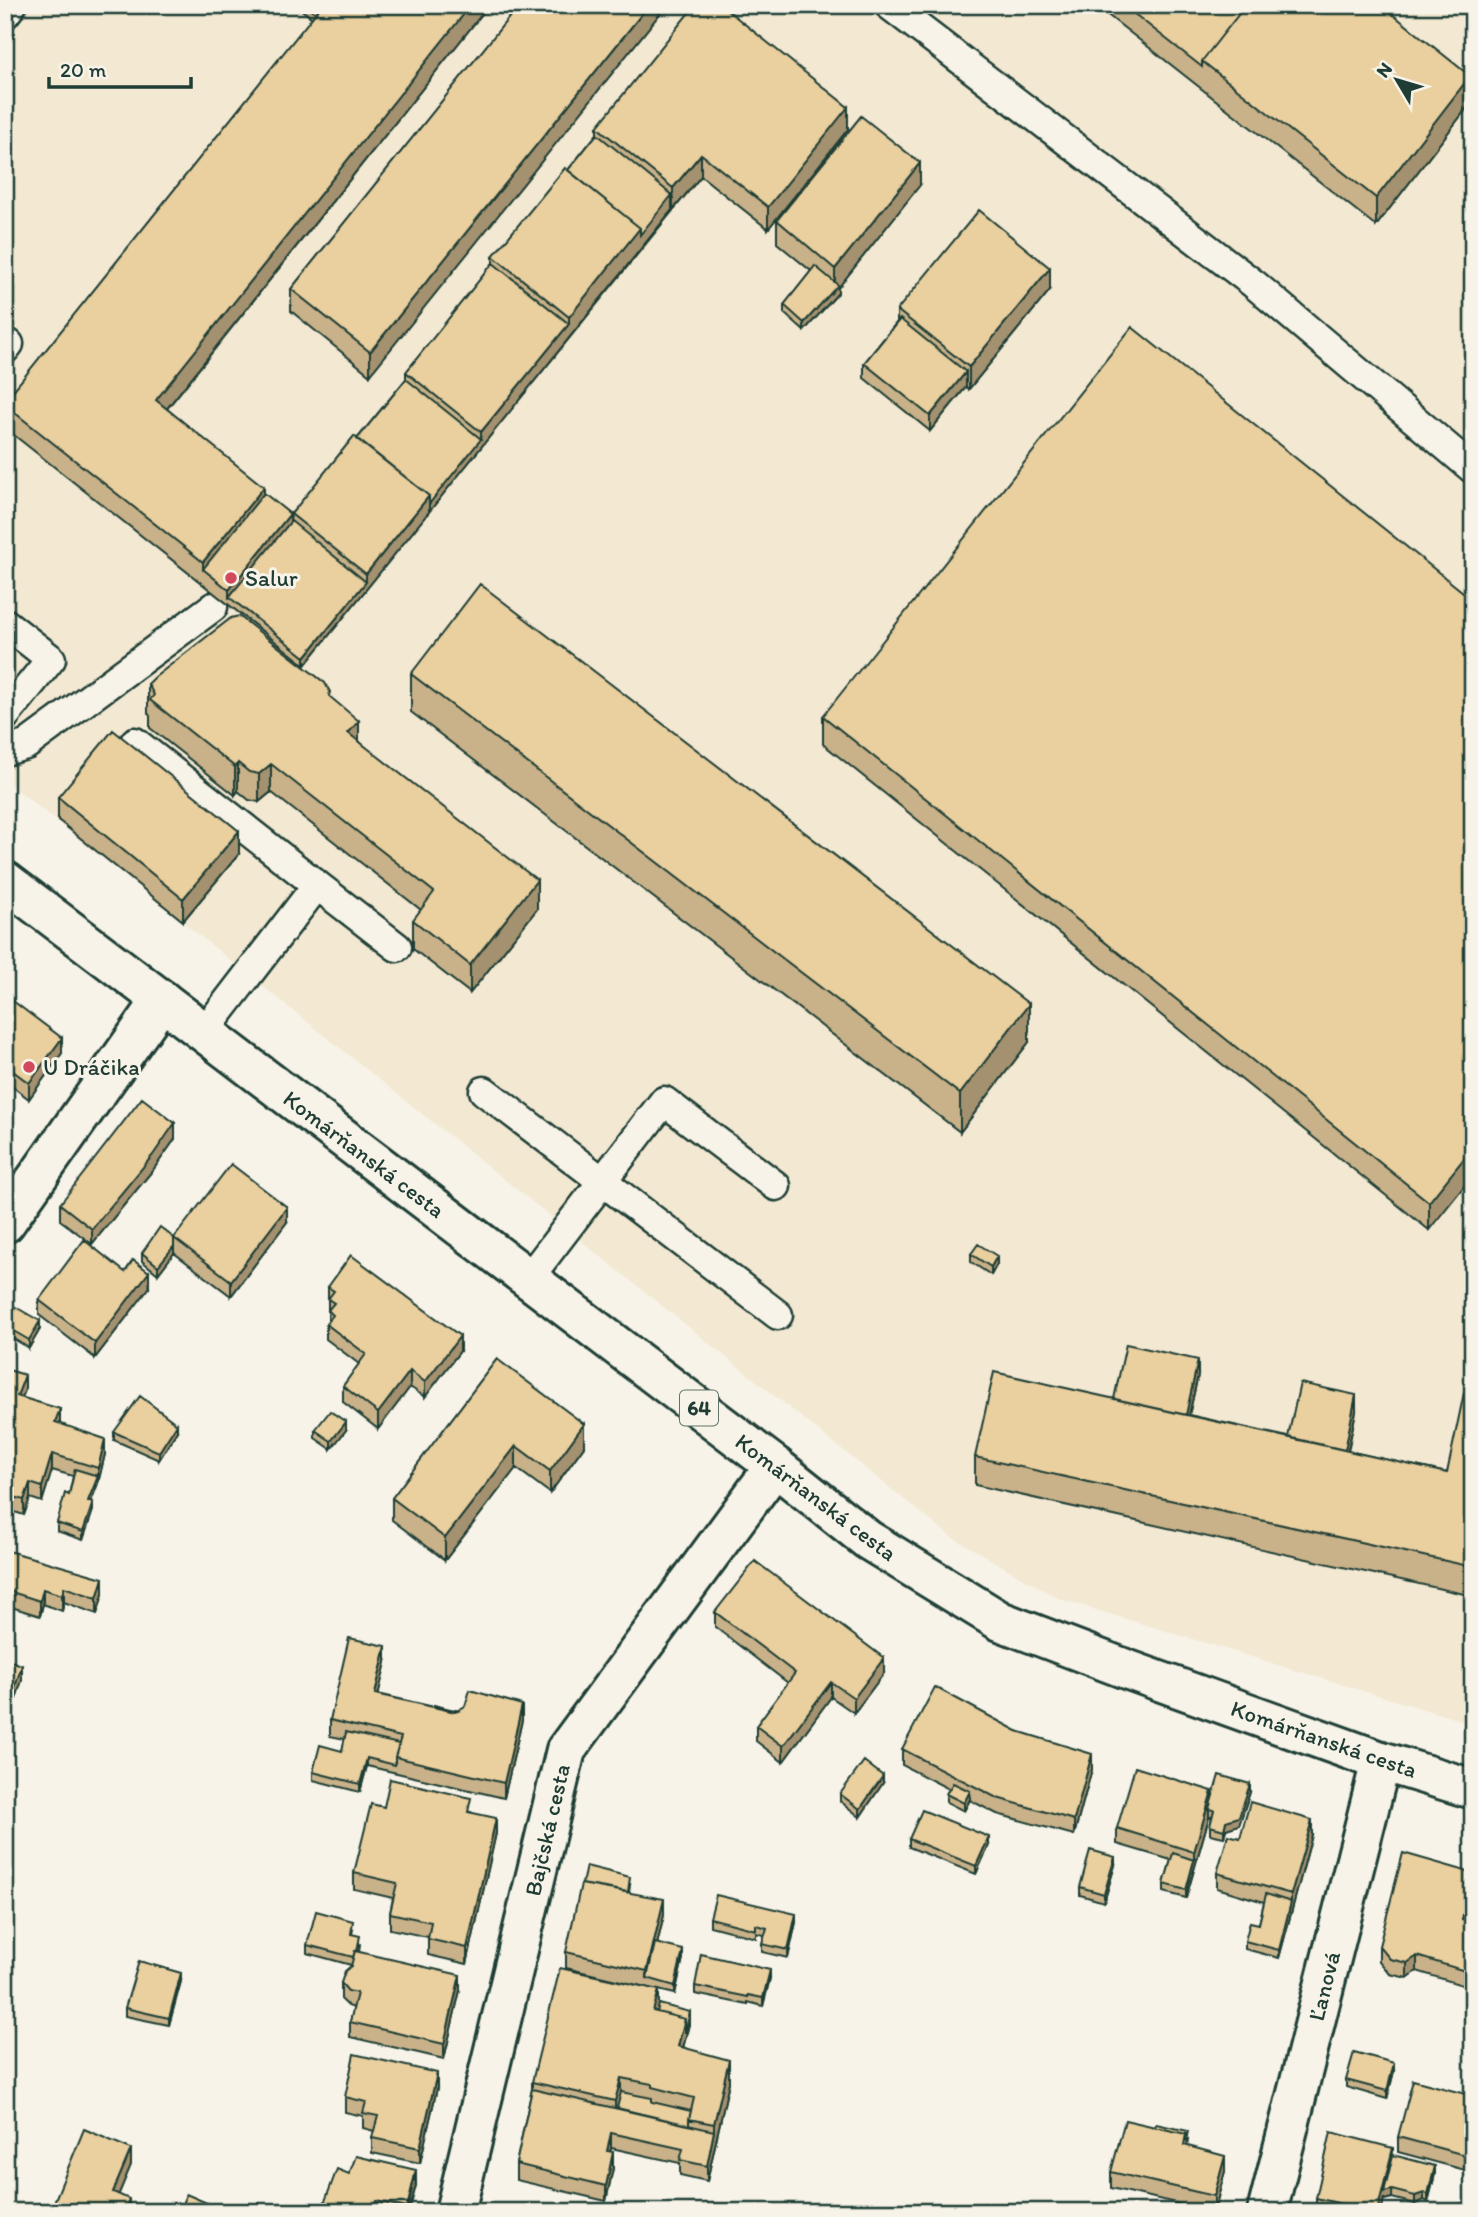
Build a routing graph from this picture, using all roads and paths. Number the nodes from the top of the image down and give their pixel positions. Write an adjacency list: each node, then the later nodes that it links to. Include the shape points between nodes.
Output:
1 (12, 5): 3 (lane)
2 (889, 5): 4 (lane, via 1254,284)
3 (5, 14)
4 (1473, 469)
5 (213, 607): 9 (lane, via 26,745)
6 (5, 623): 7 (lane, via 51,659)
7 (5, 716)
8 (135, 742): 11 (lane)
9 (5, 751)
10 (5, 881): 13 (main road, Komárňanská cesta / 64)
11 (317, 885): 12 (lane); 14 (lane)
12 (397, 947)
13 (162, 1000): 14 (main road, Komárňanská cesta / 64); 18 (main road)
14 (204, 1032): 19 (main road, Komárňanská cesta / 64)
15 (484, 1091): 16 (lane)
16 (602, 1181): 17 (lane, via 664,1101); 19 (lane); 20 (lane)
17 (776, 1186)
18 (5, 1223)
19 (528, 1279): 21 (main road, Komárňanská cesta / 64)
20 (778, 1315)
21 (775, 1466): 22 (main road, Komárňanská cesta / 64, via 868,1540 1000,1621); 24 (main road, Bajčská cesta, via 566,1749)
22 (1381, 1761): 23 (main road, Komárňanská cesta / 64); 25 (main road, Ľanová)
23 (1473, 1789)
24 (455, 2212)
25 (1267, 2212)

